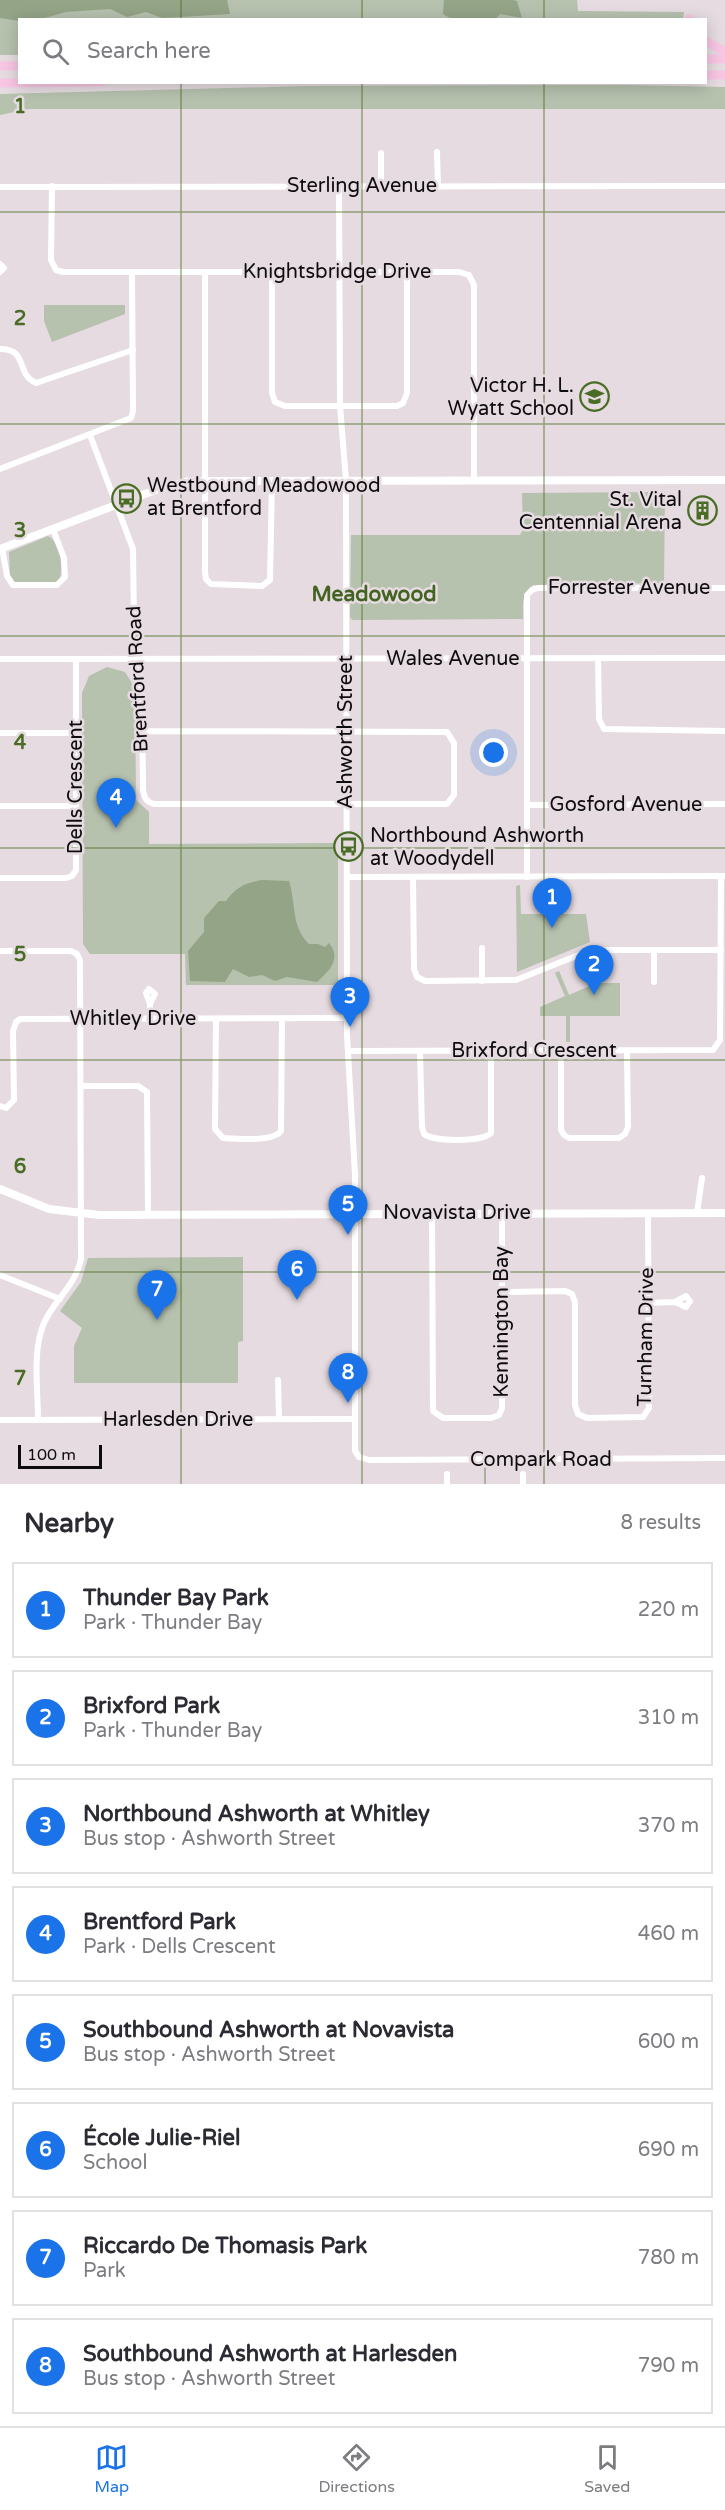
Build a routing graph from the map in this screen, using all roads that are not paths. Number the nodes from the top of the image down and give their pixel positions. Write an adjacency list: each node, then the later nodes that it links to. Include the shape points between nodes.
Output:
1 (707, 42): 2 (main road)
2 (725, 52)
3 (707, 59): 4 (main road)
4 (725, 59)
5 (0, 66): 6 (main road)
6 (18, 66)
7 (707, 75): 8 (main road)
8 (725, 75)
9 (0, 83): 10 (main road)
10 (18, 83)
11 (437, 152): 16 (street)
12 (381, 153): 15 (street)
13 (52, 186): 14 (street, Sterling Avenue); 18 (street, Sterling Avenue); 21 (street, Knightsbridge Drive, via 54,268 63,272)
14 (339, 186): 15 (street, Sterling Avenue); 24 (street, Ashworth Street)
15 (381, 186): 16 (street, Sterling Avenue)
16 (438, 186): 17 (street, Sterling Avenue)
17 (725, 186)
18 (0, 187)
19 (0, 264): 20 (street, via 4,268)
20 (0, 272)
21 (132, 272): 22 (street, Knightsbridge Drive); 27 (street)
22 (205, 272): 23 (street, Knightsbridge Drive); 32 (street)
23 (272, 272): 24 (street, Knightsbridge Drive); 28 (street, via 273,399 282,406)
24 (339, 272): 25 (street, Knightsbridge Drive); 28 (street, Ashworth Street)
25 (407, 272): 28 (street, via 406,400 397,406); 34 (street, Knightsbridge Drive, via 463,272 474,281)
26 (3, 349): 27 (street, via 17,353 28,379 36,383)
27 (133, 350): 29 (street, via 131,418)
28 (340, 406): 35 (street, Ashworth Street)
29 (90, 435): 30 (street); 36 (street, Brentford Road)
30 (0, 469)
31 (725, 480): 34 (street)
32 (205, 481): 33 (street); 33 (street, via 205,572 208,582 218,586 262,586 270,580); 36 (street, via 169,485)
33 (272, 481): 35 (street)
34 (474, 481): 35 (street)
35 (346, 482): 45 (street, Ashworth Street)
36 (117, 505): 37 (street); 44 (street, Brentford Road, via 133,549)
37 (53, 529): 38 (street); 38 (street, via 65,562 64,577 57,585 13,585)
38 (1, 549)
39 (725, 588): 46 (street, Forrester Avenue, via 535,589 527,598)
40 (598, 658): 41 (street, Wales Avenue); 46 (street, Wales Avenue); 47 (street, via 598,719 604,729)
41 (725, 658)
42 (0, 659): 43 (street, Wales Avenue)
43 (76, 659): 44 (street, Wales Avenue); 51 (street, Dells Crescent)
44 (136, 659): 45 (street, Wales Avenue); 48 (street, Brentford Road)
45 (346, 659): 46 (street, Wales Avenue); 49 (street, Ashworth Street)
46 (528, 659): 54 (street, Forrester Avenue)
47 (725, 730)
48 (142, 731): 49 (street); 52 (street, Brentford Road, via 143,790 144,798 151,804)
49 (346, 732): 52 (street, Ashworth Street); 52 (street, via 447,732 454,743 454,795 447,804)
50 (0, 733): 51 (street)
51 (76, 733): 56 (street, Dells Crescent)
52 (346, 804): 58 (street, Ashworth Street)
53 (725, 804): 54 (street, Gosford Avenue)
54 (527, 805): 60 (street, Forrester Avenue)
55 (0, 806): 56 (street)
56 (76, 806): 61 (street, Dells Crescent, via 74,874 66,878)
57 (723, 876): 60 (street); 64 (street)
58 (346, 877): 59 (street); 70 (street, Ashworth Street)
59 (413, 877): 60 (street); 66 (street, via 416,975 425,981)
60 (527, 877)
61 (0, 878)
62 (482, 948): 66 (street)
63 (654, 950): 64 (street); 66 (street, via 590,951 520,979); 67 (street)
64 (721, 950): 78 (street, Brixford Crescent, via 718,1046 711,1050)
65 (0, 951): 71 (street, via 77,954)
66 (482, 981)
67 (654, 982)
68 (150, 1004): 72 (street)
69 (282, 1018): 70 (street, Whitley Drive); 73 (street, Whitley Drive); 73 (street, via 281,1131 272,1138 223,1138 215,1129)
70 (347, 1018): 74 (street, Ashworth Street)
71 (80, 1019): 72 (street, Whitley Drive); 79 (street); 80 (street, Whitley Drive, via 16,1022 14,1100 6,1108)
72 (150, 1019): 73 (street, Whitley Drive)
73 (216, 1019)
74 (348, 1051): 75 (street, Brixford Crescent); 90 (street, Ashworth Street)
75 (420, 1051): 76 (street, Brixford Crescent); 76 (street, via 422,1132 433,1139 483,1138 491,1132)
76 (491, 1051): 77 (street, Brixford Crescent)
77 (561, 1051): 78 (street, Brixford Crescent); 78 (street, via 564,1136 619,1138 628,1127)
78 (627, 1051)
79 (81, 1086): 88 (street); 89 (street, via 138,1086 147,1092)
80 (0, 1106)
81 (702, 1178): 86 (street)
82 (0, 1189): 88 (street, Novavista Drive, via 42,1207)
83 (432, 1213): 84 (street, Novavista Drive); 90 (street, Novavista Drive); 92 (street, Kennington Bay, via 432,1408 440,1418 492,1419 500,1413)
84 (502, 1213): 85 (street, Novavista Drive); 92 (street, Kennington Bay)
85 (648, 1213): 86 (street, Novavista Drive); 95 (street, Turnham Drive)
86 (697, 1213): 87 (street, Novavista Drive)
87 (725, 1213)
88 (81, 1214): 89 (street, Novavista Drive); 93 (street, via 80,1265)
89 (148, 1214): 90 (street, Novavista Drive)
90 (355, 1214): 99 (street, Ashworth Street)
91 (0, 1275): 93 (street)
92 (502, 1292): 95 (street, Turnham Drive, via 572,1294 575,1405 578,1414 587,1418 640,1418 647,1413)
93 (60, 1299): 97 (street, via 40,1335)
94 (675, 1302): 95 (street)
95 (648, 1303)
96 (278, 1380): 98 (street)
97 (38, 1419): 98 (street, Harlesden Drive); 100 (street, Harlesden Drive)
98 (279, 1419): 99 (street, Harlesden Drive)
99 (355, 1419): 101 (street, Ashworth Street)
100 (0, 1420)
101 (358, 1456): 102 (street, Compark Road, via 369,1460)
102 (725, 1458)
103 (447, 1474): 105 (street)
104 (523, 1474): 106 (street)
105 (447, 1484)
106 (523, 1484)

